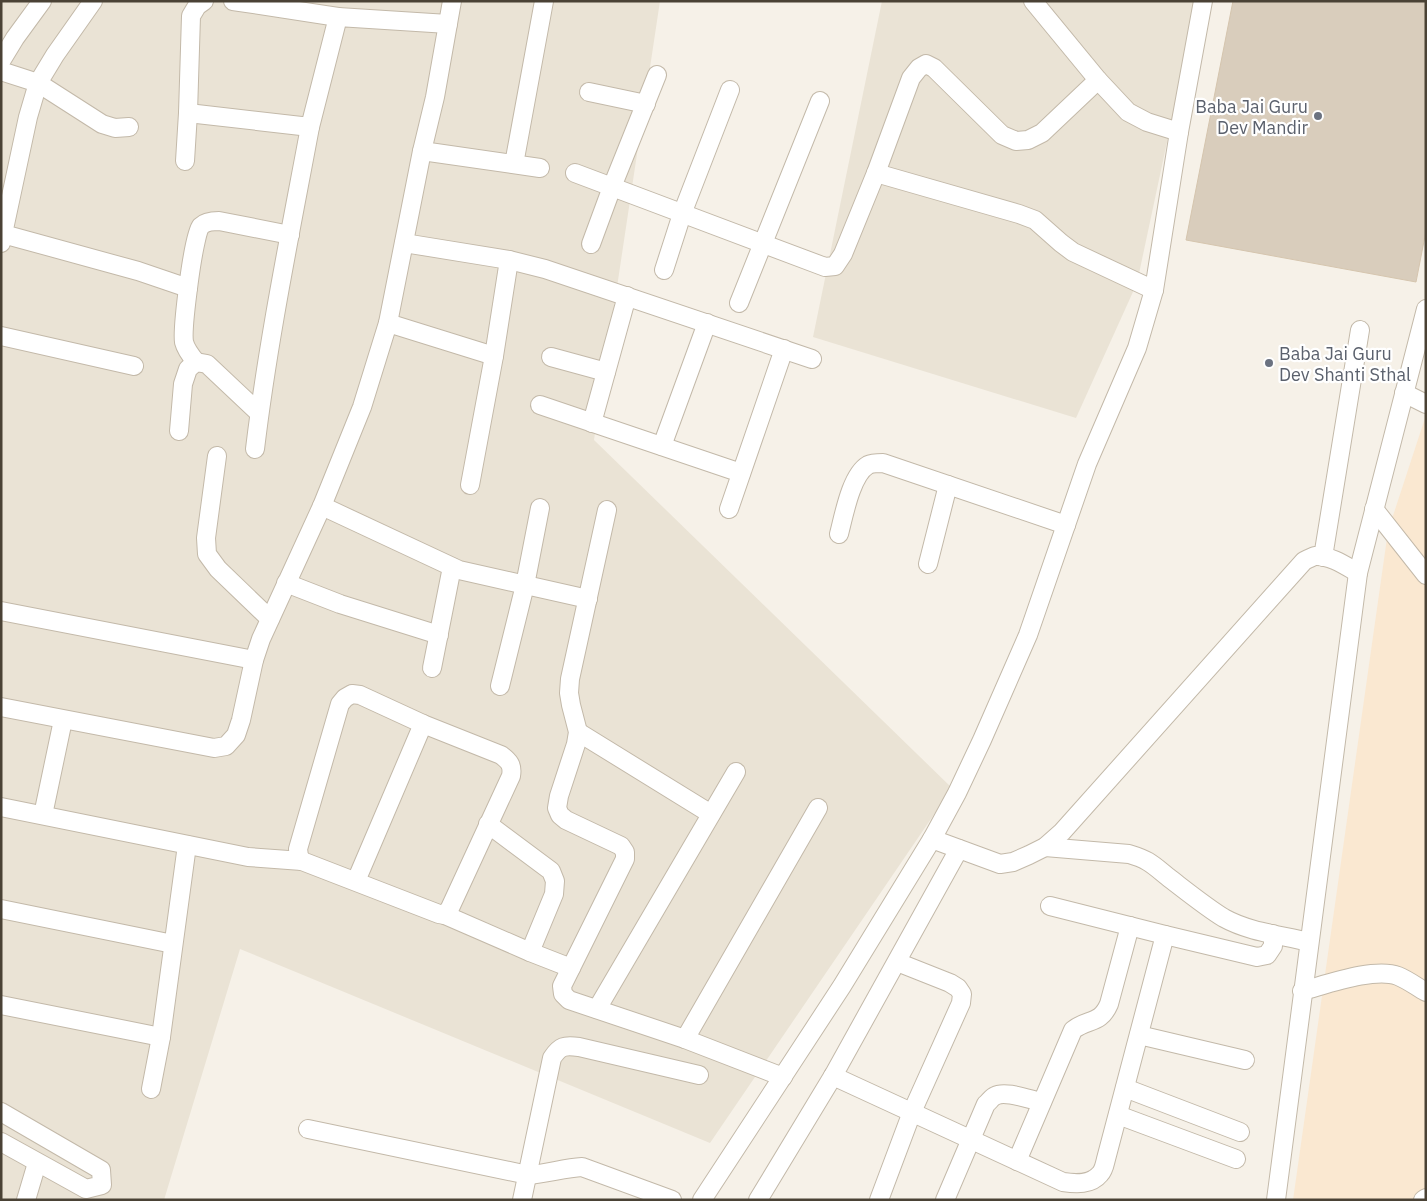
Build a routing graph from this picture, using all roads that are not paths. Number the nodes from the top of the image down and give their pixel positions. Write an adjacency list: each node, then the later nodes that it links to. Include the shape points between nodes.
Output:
1 (42, 1): 11 (street)
2 (93, 1): 15 (street)
3 (204, 1): 20 (street, via 192,16)
4 (233, 1): 9 (street)
5 (452, 1): 10 (street)
6 (544, 1): 26 (street)
7 (1033, 1): 14 (street)
8 (1203, 1): 23 (street)
9 (338, 17): 10 (street); 22 (street)
10 (448, 24): 24 (street)
11 (1, 61)
12 (1, 71): 15 (street)
13 (657, 76): 19 (street)
14 (1098, 80): 23 (street, via 1128,112); 29 (street, via 1042,133 1028,140 1016,141 1002,135 934,68 926,64 912,78)
15 (38, 82): 21 (street, via 102,124 115,128); 33 (street)
16 (730, 90): 31 (street)
17 (589, 92): 19 (street)
18 (820, 100): 35 (street)
19 (646, 104): 30 (street)
20 (188, 113): 22 (street); 25 (street)
21 (129, 127)
22 (310, 127): 32 (street)
23 (1179, 132): 40 (street)
24 (422, 151): 26 (street); 34 (street)
25 (185, 161)
26 (514, 164): 27 (street)
27 (540, 168)
28 (575, 173): 30 (street)
29 (876, 173): 35 (street, via 835,266 825,267); 40 (street, via 1035,220 1073,252)
30 (612, 187): 31 (street); 36 (street)
31 (682, 214): 35 (street); 38 (street)
32 (290, 235): 39 (street, via 219,221 201,226 196,234); 58 (street)
33 (2, 238): 39 (street, via 138,271)
34 (404, 243): 37 (street); 44 (street)
35 (762, 243): 42 (street)
36 (591, 244)
37 (509, 260): 41 (street); 49 (street)
38 (664, 270)
39 (188, 288): 52 (street, via 184,342)
40 (1154, 290): 72 (street, via 1137,348 1087,464)
41 (627, 296): 45 (street); 54 (street)
42 (740, 303)
43 (1426, 309): 55 (street)
44 (388, 323): 49 (street); 67 (street, via 362,407)
45 (707, 323): 48 (street); 61 (street)
46 (1360, 330): 74 (street)
47 (1, 336): 53 (street)
48 (784, 349): 51 (street); 64 (street)
49 (494, 356): 65 (street)
50 (551, 357): 54 (street)
51 (812, 359)
52 (196, 362): 58 (street, via 207,364); 60 (street, via 188,369 183,384)
53 (134, 366)
54 (606, 372): 59 (street)
55 (1404, 393): 56 (street); 70 (street)
56 (1426, 404)
57 (540, 405): 59 (street)
58 (259, 413): 62 (street)
59 (592, 423): 61 (street)
60 (179, 431)
61 (662, 446): 64 (street)
62 (255, 449)
63 (217, 456): 83 (street, via 206,538 207,554 218,569)
64 (741, 473): 69 (street)
65 (470, 485)
66 (948, 485): 72 (street); 73 (street, via 883,463 870,464 859,472); 75 (street)
67 (322, 506): 76 (street); 79 (street)
68 (540, 508): 80 (street)
69 (729, 509)
70 (1374, 509): 77 (street); 78 (street)
71 (607, 510): 81 (street)
72 (1066, 525): 98 (street, via 1028,635 978,749)
73 (839, 534)
74 (1324, 557): 77 (street); 100 (street, via 1314,556 1304,561)
75 (928, 564)
76 (452, 567): 80 (street); 84 (street)
77 (1358, 573): 110 (street)
78 (1426, 575)
79 (286, 583): 83 (street); 84 (street, via 340,604)
80 (525, 585): 81 (street); 87 (street)
81 (588, 599): 91 (street, via 570,679 570,705)
82 (1, 611): 85 (street)
83 (270, 618): 85 (street)
84 (439, 635): 86 (street)
85 (254, 660): 89 (street, via 241,720 236,735 226,746 214,748)
86 (432, 668)
87 (500, 686)
88 (1, 707): 89 (street)
89 (63, 720): 96 (street)
90 (423, 724): 97 (street, via 509,761 511,776); 102 (street, via 360,695 352,694 345,698 340,704 298,849); 103 (street)
91 (578, 732): 95 (street); 114 (street, via 556,808 566,820 621,846 625,859)
92 (736, 772): 95 (street)
93 (1, 807): 96 (street)
94 (818, 808): 121 (street)
95 (711, 814): 118 (street)
96 (43, 815): 99 (street)
97 (488, 824): 106 (street); 112 (street, via 551,871 555,881 554,894)
98 (932, 838): 101 (street); 125 (street)
99 (187, 845): 102 (street, via 248,857); 111 (street)
100 (1045, 847): 101 (street, via 1013,862 1000,864); 108 (street, via 1129,854 1142,858 1234,924)
101 (960, 849): 113 (street)
102 (302, 861): 103 (street)
103 (356, 881): 106 (street)
104 (1050, 906): 107 (street)
105 (1, 909): 111 (street)
106 (445, 915): 112 (street)
107 (1130, 926): 109 (street); 128 (street, via 1106,1012 1100,1019 1073,1030)
108 (1273, 934): 109 (street, via 1273,946 1267,955 1257,956); 110 (street)
109 (1165, 935): 119 (street)
110 (1309, 942): 115 (street)
111 (173, 944): 120 (street)
112 (530, 952): 114 (street)
113 (897, 962): 124 (street); 130 (street, via 950,983 962,994 961,1003)
114 (571, 968): 118 (street, via 562,986 563,994 568,1000)
115 (1302, 991): 116 (street, via 1371,973 1386,973 1399,976); 147 (street)
116 (1426, 992)
117 (1, 1005): 120 (street)
118 (597, 1009): 121 (street)
119 (1139, 1035): 122 (street); 126 (street)
120 (161, 1037): 127 (street)
121 (685, 1039): 125 (street)
122 (1245, 1060)
123 (698, 1075): 139 (street, via 579,1047 558,1049 552,1058)
124 (833, 1076): 130 (street); 144 (street)
125 (783, 1077): 143 (street)
126 (1125, 1088): 131 (street); 133 (street)
127 (151, 1089)
128 (1042, 1102): 134 (street, via 1002,1094 994,1096 986,1104); 137 (street)
129 (1, 1112): 138 (street, via 101,1170 102,1185 86,1189)
130 (912, 1112): 134 (street); 145 (street)
131 (1118, 1116): 136 (street); 137 (street, via 1101,1173 1089,1181 1077,1184 1063,1182)
132 (308, 1129): 139 (street)
133 (1240, 1132)
134 (971, 1140): 137 (street); 146 (street)
135 (1, 1142): 138 (street)
136 (1236, 1159)
137 (1017, 1161)
138 (37, 1162): 140 (street)
139 (528, 1175): 141 (street); 142 (street, via 582,1167)
140 (26, 1200)
141 (522, 1200)
142 (672, 1200)
143 (702, 1200)
144 (758, 1200)
145 (879, 1200)
146 (945, 1200)
147 (1276, 1200)

